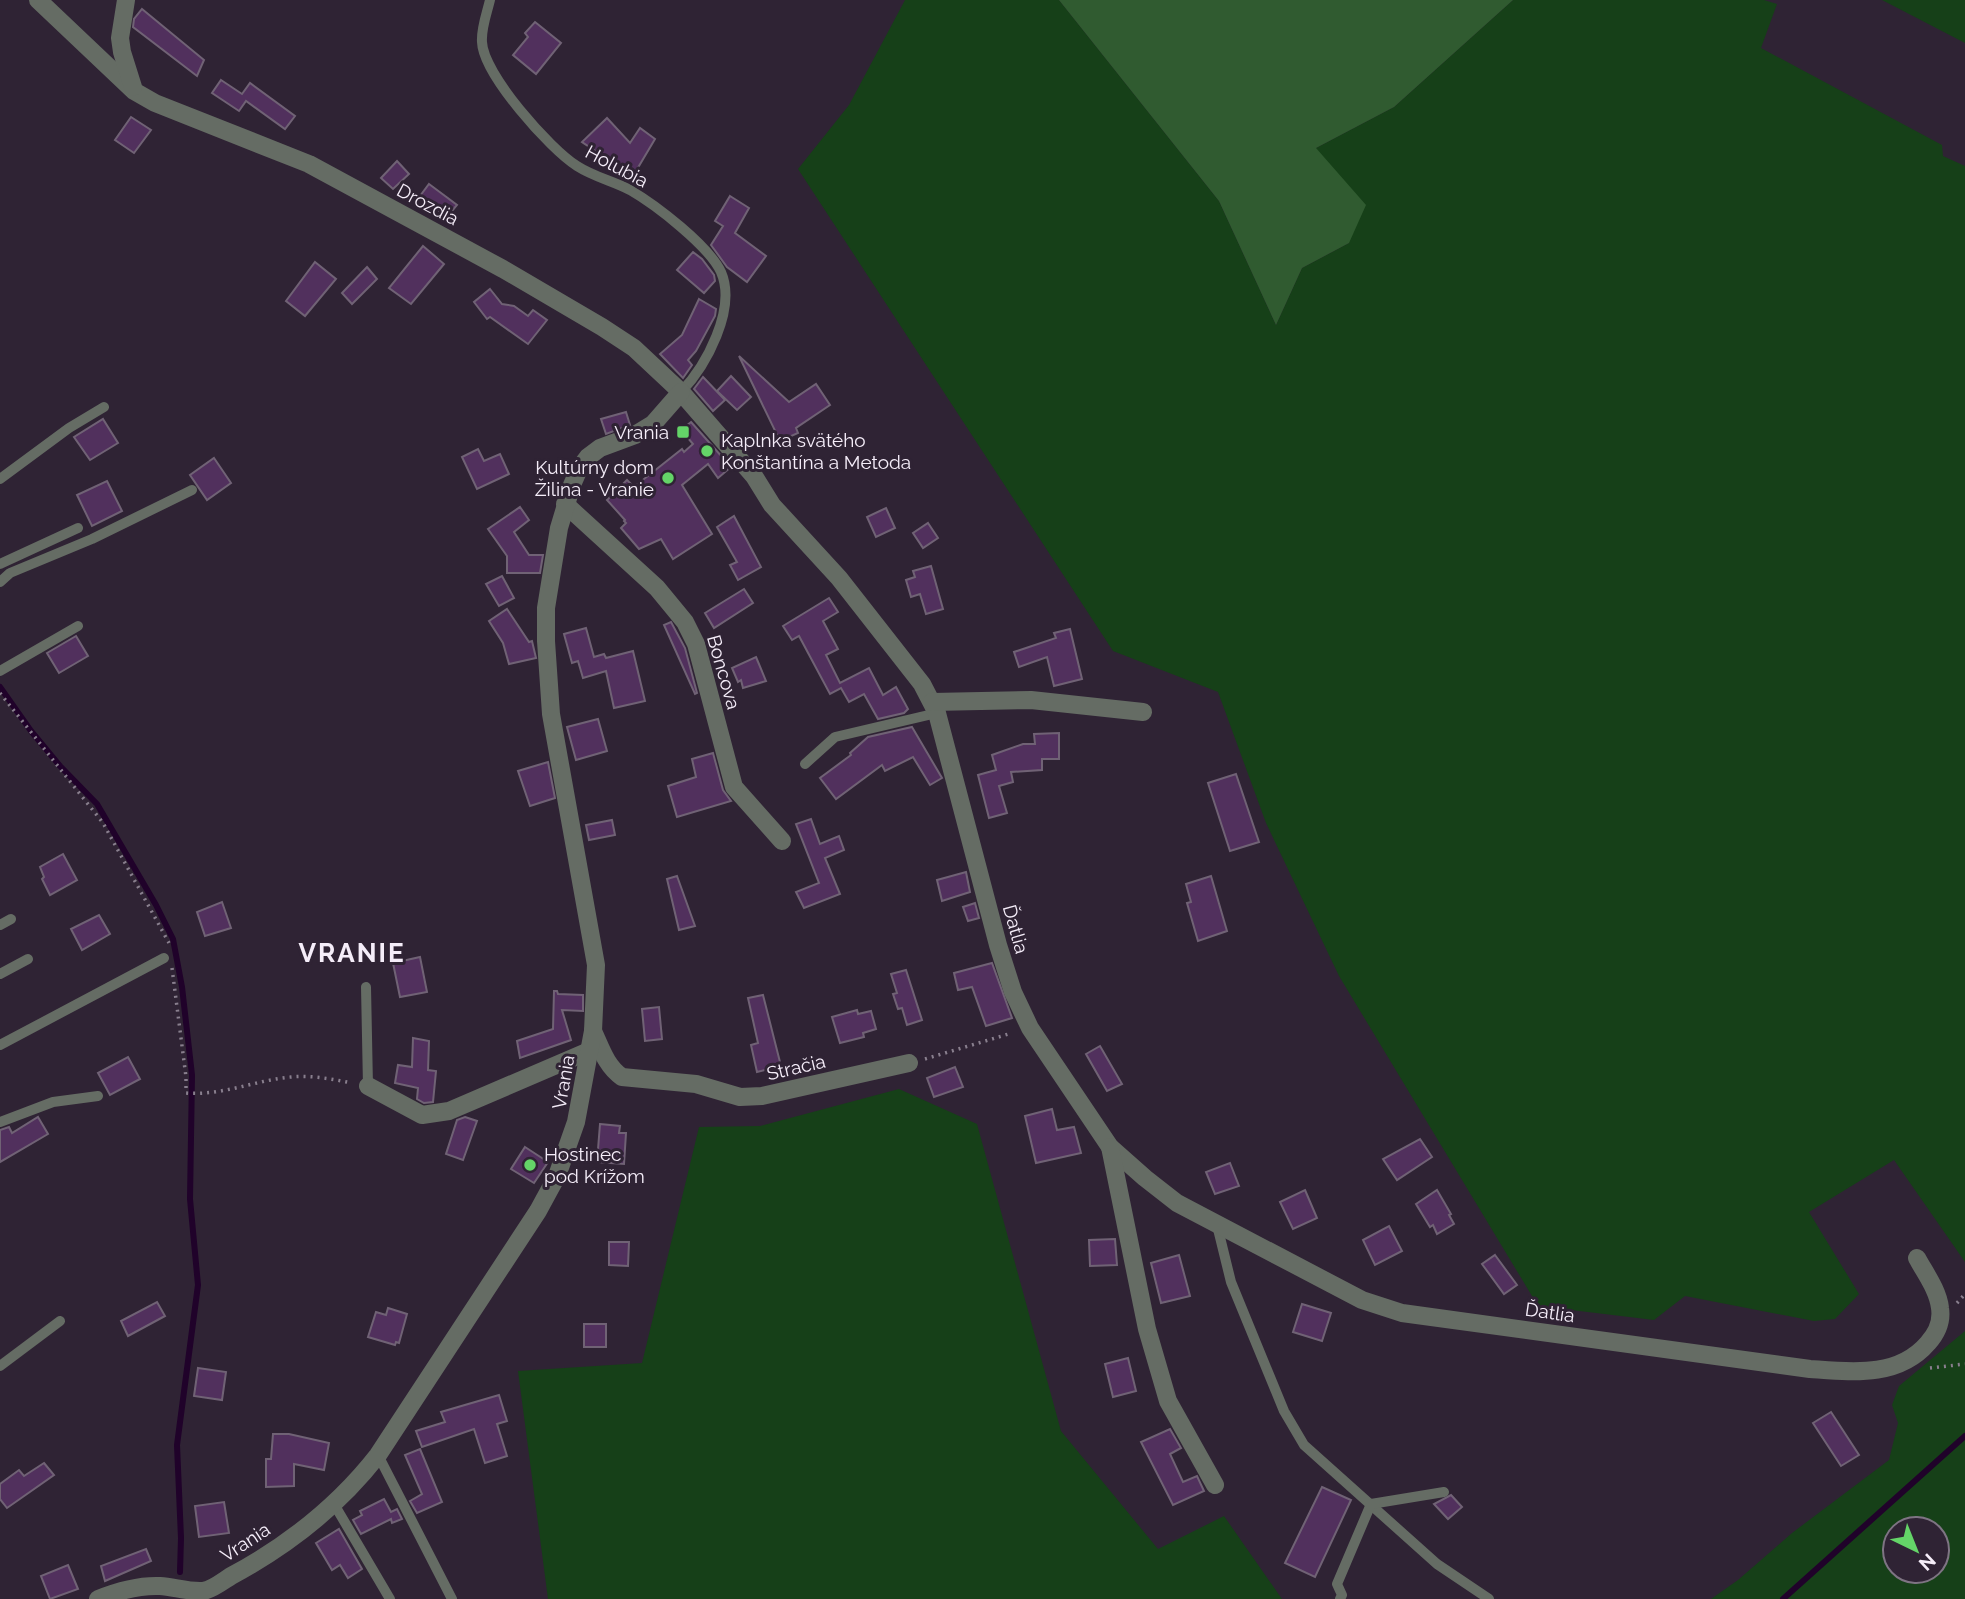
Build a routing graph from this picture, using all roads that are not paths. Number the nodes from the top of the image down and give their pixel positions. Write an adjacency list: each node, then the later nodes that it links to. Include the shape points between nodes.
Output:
1 (38, 0): 4 (street, Drozdia)
2 (126, 0): 4 (street, via 120,38)
3 (491, 0): 5 (lane, Holubia, via 483,50 516,105 575,165 628,189 682,228 722,274 722,319 700,370)
4 (134, 91): 5 (street, Drozdia, via 175,112 309,164 419,222 602,327 634,348)
5 (681, 392): 9 (street, Vrania, via 653,424 588,457); 15 (street, Ďatlia, via 754,476 772,505 839,578)
6 (104, 407): 7 (lane)
7 (0, 479)
8 (192, 490): 12 (lane, via 10,573)
9 (565, 505): 18 (street, Boncova, via 657,588 685,622 696,644 734,787); 25 (street, Vrania, via 546,608 548,683 596,965)
10 (78, 528): 11 (lane)
11 (0, 564)
12 (0, 582)
13 (78, 626): 14 (lane)
14 (0, 671)
15 (935, 707): 16 (street, via 1031,700); 17 (lane, via 835,737); 32 (street, Ďatlia, via 1013,992 1030,1028)
16 (1143, 712)
17 (805, 764)
18 (782, 841)
19 (11, 919): 20 (lane)
20 (0, 925)
21 (168, 957): 26 (lane)
22 (28, 959): 23 (lane)
23 (0, 974)
24 (366, 987): 29 (lane)
25 (593, 1031): 27 (street, Vrania); 28 (street, Stračia, via 608,1063 622,1077 696,1084 740,1097)
26 (0, 1045)
27 (589, 1051): 29 (street, via 449,1111 422,1115); 37 (street, Vrania, via 576,1122 557,1176)
28 (909, 1063)
29 (368, 1086)
30 (98, 1096): 31 (lane, via 53,1102)
31 (0, 1122)
32 (1111, 1147): 33 (street, Ďatlia, via 1177,1203); 38 (street, Ďatlia, via 1147,1329 1168,1401)
33 (1217, 1225): 34 (street, Ďatlia, via 1362,1300 1402,1314 1847,1372 1897,1365 1936,1333 1940,1306); 41 (lane, via 1231,1282 1284,1412 1304,1445)
34 (1917, 1258)
35 (60, 1321): 36 (lane)
36 (0, 1366)
37 (378, 1455): 40 (street, Vrania); 46 (lane)
38 (1215, 1485)
39 (1444, 1492): 41 (lane)
40 (334, 1504): 42 (street, Vrania); 45 (lane)
41 (1371, 1504): 43 (lane, via 1437,1564); 47 (lane, via 1337,1584)
42 (202, 1595): 44 (street, Vrania, via 157,1586)
43 (1483, 1597)
44 (98, 1599)
45 (390, 1599)
46 (452, 1599)
47 (1340, 1599)

